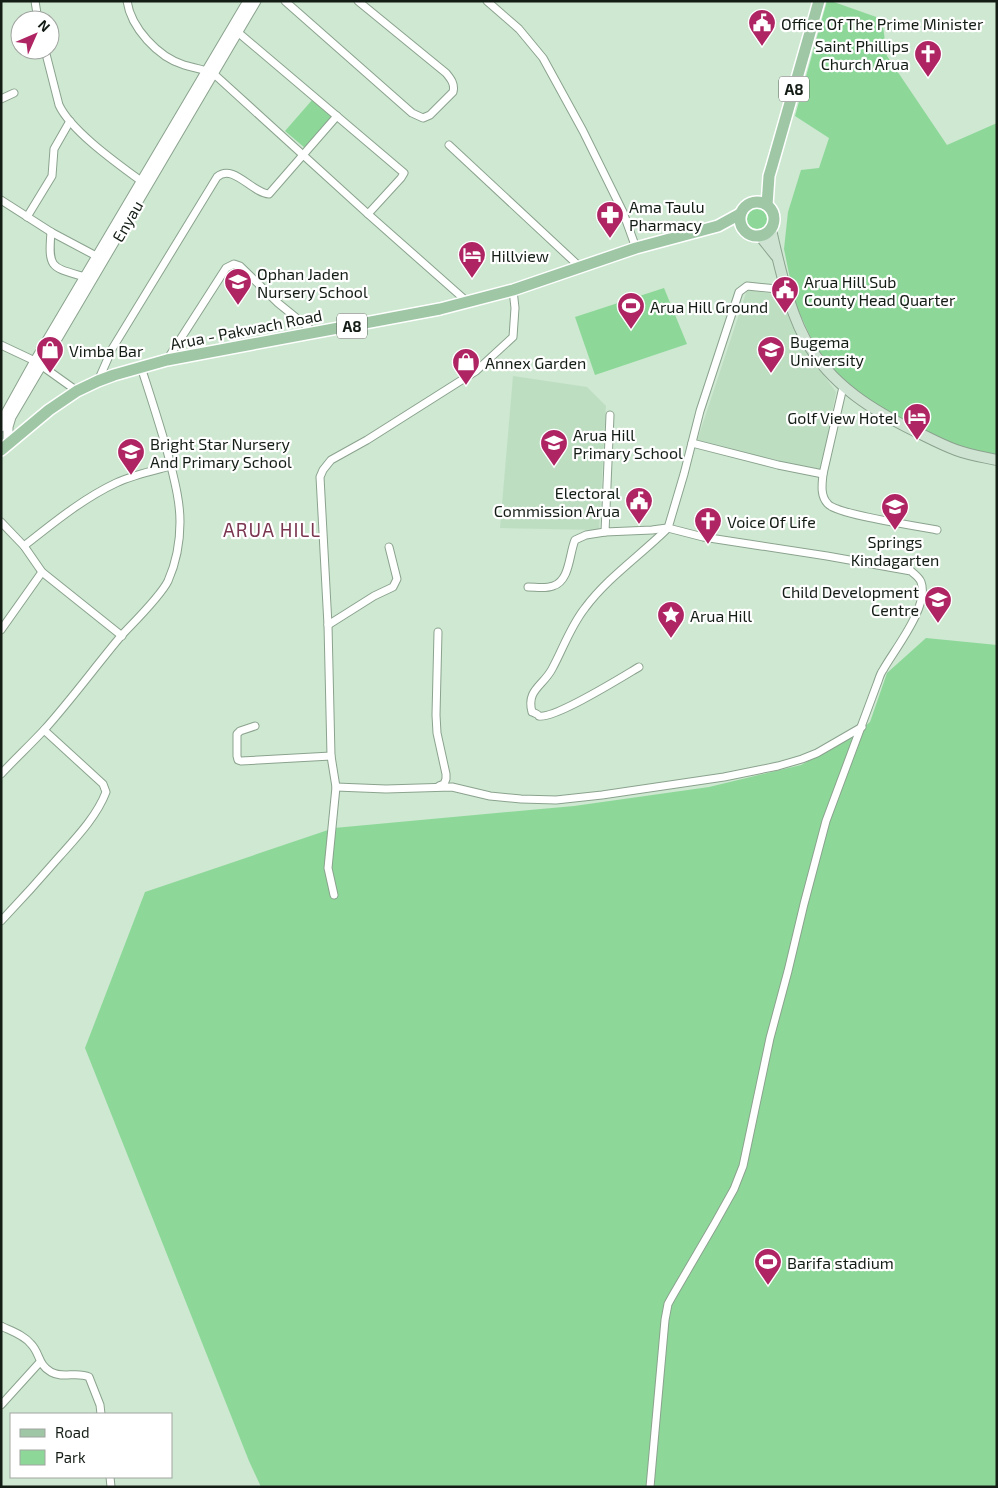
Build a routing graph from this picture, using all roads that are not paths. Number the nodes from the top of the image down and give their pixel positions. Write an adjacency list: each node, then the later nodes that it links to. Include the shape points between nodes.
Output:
1 (127, 1): 10 (street, via 132,22 156,48 183,65)
2 (248, 1): 8 (street, Enyau)
3 (256, 1): 8 (street, Enyau)
4 (285, 1): 5 (street, via 412,113 423,118 430,115 453,92 452,81)
5 (358, 1)
6 (487, 1): 30 (street, via 543,58 623,212)
7 (818, 1): 17 (main road, A8)
8 (235, 30): 10 (street, Enyau); 13 (street)
9 (48, 60): 14 (street, via 59,105)
10 (211, 72): 16 (street); 18 (street, Enyau); 31 (street, Enyau)
11 (14, 94): 12 (street)
12 (1, 100)
13 (337, 116): 16 (street); 22 (street, via 404,173)
14 (70, 121): 18 (street, via 116,163); 24 (street, via 54,149 52,176)
15 (449, 145): 33 (street)
16 (303, 155): 22 (street); 43 (street, via 269,194 229,173 217,176 112,350)
17 (769, 176): 20 (main road, A8); 21 (main road)
18 (141, 180): 31 (street, Enyau)
19 (1, 200): 24 (street)
20 (751, 202): 21 (main road); 23 (main road, A8)
21 (767, 205): 26 (main road, via 773,211 774,219)
22 (368, 214): 37 (street, via 463,298)
23 (740, 214): 25 (main road, Arua - Pakwach Road / A8); 28 (main road, via 740,224)
24 (27, 217): 27 (street)
25 (718, 226): 28 (main road, Arua - Pakwach Road); 30 (main road, Arua - Pakwach Road / A8)
26 (770, 230): 29 (main road); 32 (main road)
27 (52, 232): 31 (street); 34 (street, via 49,254 53,264)
28 (745, 232): 29 (main road)
29 (760, 236): 32 (main road)
30 (636, 248): 33 (main road, Arua - Pakwach Road / A8)
31 (101, 258): 34 (street, Enyau); 41 (street, Enyau)
32 (778, 259): 36 (main road)
33 (580, 267): 35 (main road, Arua - Pakwach Road / A8)
34 (85, 278): 41 (street, Enyau)
35 (513, 290): 37 (main road, Arua - Pakwach Road / A8); 61 (street, via 513,337 476,371 331,460 322,470)
36 (787, 290): 44 (main road, via 798,324 811,349); 48 (street, via 747,286 739,292)
37 (464, 304): 38 (main road, Arua - Pakwach Road / A8)
38 (316, 332): 40 (main road, Arua - Pakwach Road / A8); 40 (street, via 234,264 226,268)
39 (1, 345): 41 (street)
40 (166, 360): 42 (main road, Arua - Pakwach Road / A8)
41 (38, 363): 45 (street); 47 (street, Enyau, via 5,415); 49 (street, Enyau, via 10,417)
42 (141, 368): 43 (main road, Arua - Pakwach Road / A8); 51 (street)
43 (98, 381): 45 (main road, Arua - Pakwach Road / A8)
44 (843, 387): 50 (main road, via 883,414 956,451); 52 (street)
45 (77, 391): 49 (main road, Arua - Pakwach Road / A8)
46 (610, 415): 56 (street)
47 (1, 427)
48 (692, 443): 52 (street); 54 (street)
49 (5, 446)
50 (997, 460)
51 (171, 466): 57 (street, via 115,483); 64 (street, via 180,522 175,562 167,583)
52 (823, 474): 55 (street, via 823,495 836,509)
53 (1, 522): 57 (street)
54 (668, 528): 56 (street); 65 (street, via 584,609 552,670 532,694 532,712 539,716 548,715 576,704); 67 (street, via 703,537 911,571 919,578 922,596 914,619 883,670)
55 (937, 530)
56 (604, 532): 60 (street, via 575,540 565,574 556,585)
57 (24, 546): 59 (street)
58 (389, 547): 61 (street, via 397,579 393,587)
59 (42, 572): 62 (street); 64 (street)
60 (528, 587)
61 (328, 625): 69 (street)
62 (1, 630)
63 (438, 632): 71 (street, via 436,725 446,779)
64 (122, 636): 68 (street)
65 (639, 667)
66 (255, 726): 69 (street, via 237,734 237,756 241,762)
67 (862, 727): 71 (street, via 802,759 724,777 627,792 556,800 521,799); 79 (street, via 826,821 770,1038 743,1166 716,1223 668,1304)
68 (44, 730): 70 (street); 74 (street, via 103,784 106,792 96,812 69,845)
69 (331, 756): 72 (street)
70 (1, 774)
71 (439, 786): 72 (street)
72 (336, 787): 73 (street, via 328,868)
73 (334, 894)
74 (1, 920)
75 (1, 1326): 76 (street, via 31,1343)
76 (40, 1362): 77 (street); 78 (street, via 52,1373 89,1377)
77 (1, 1405)
78 (101, 1413)
79 (650, 1487)

